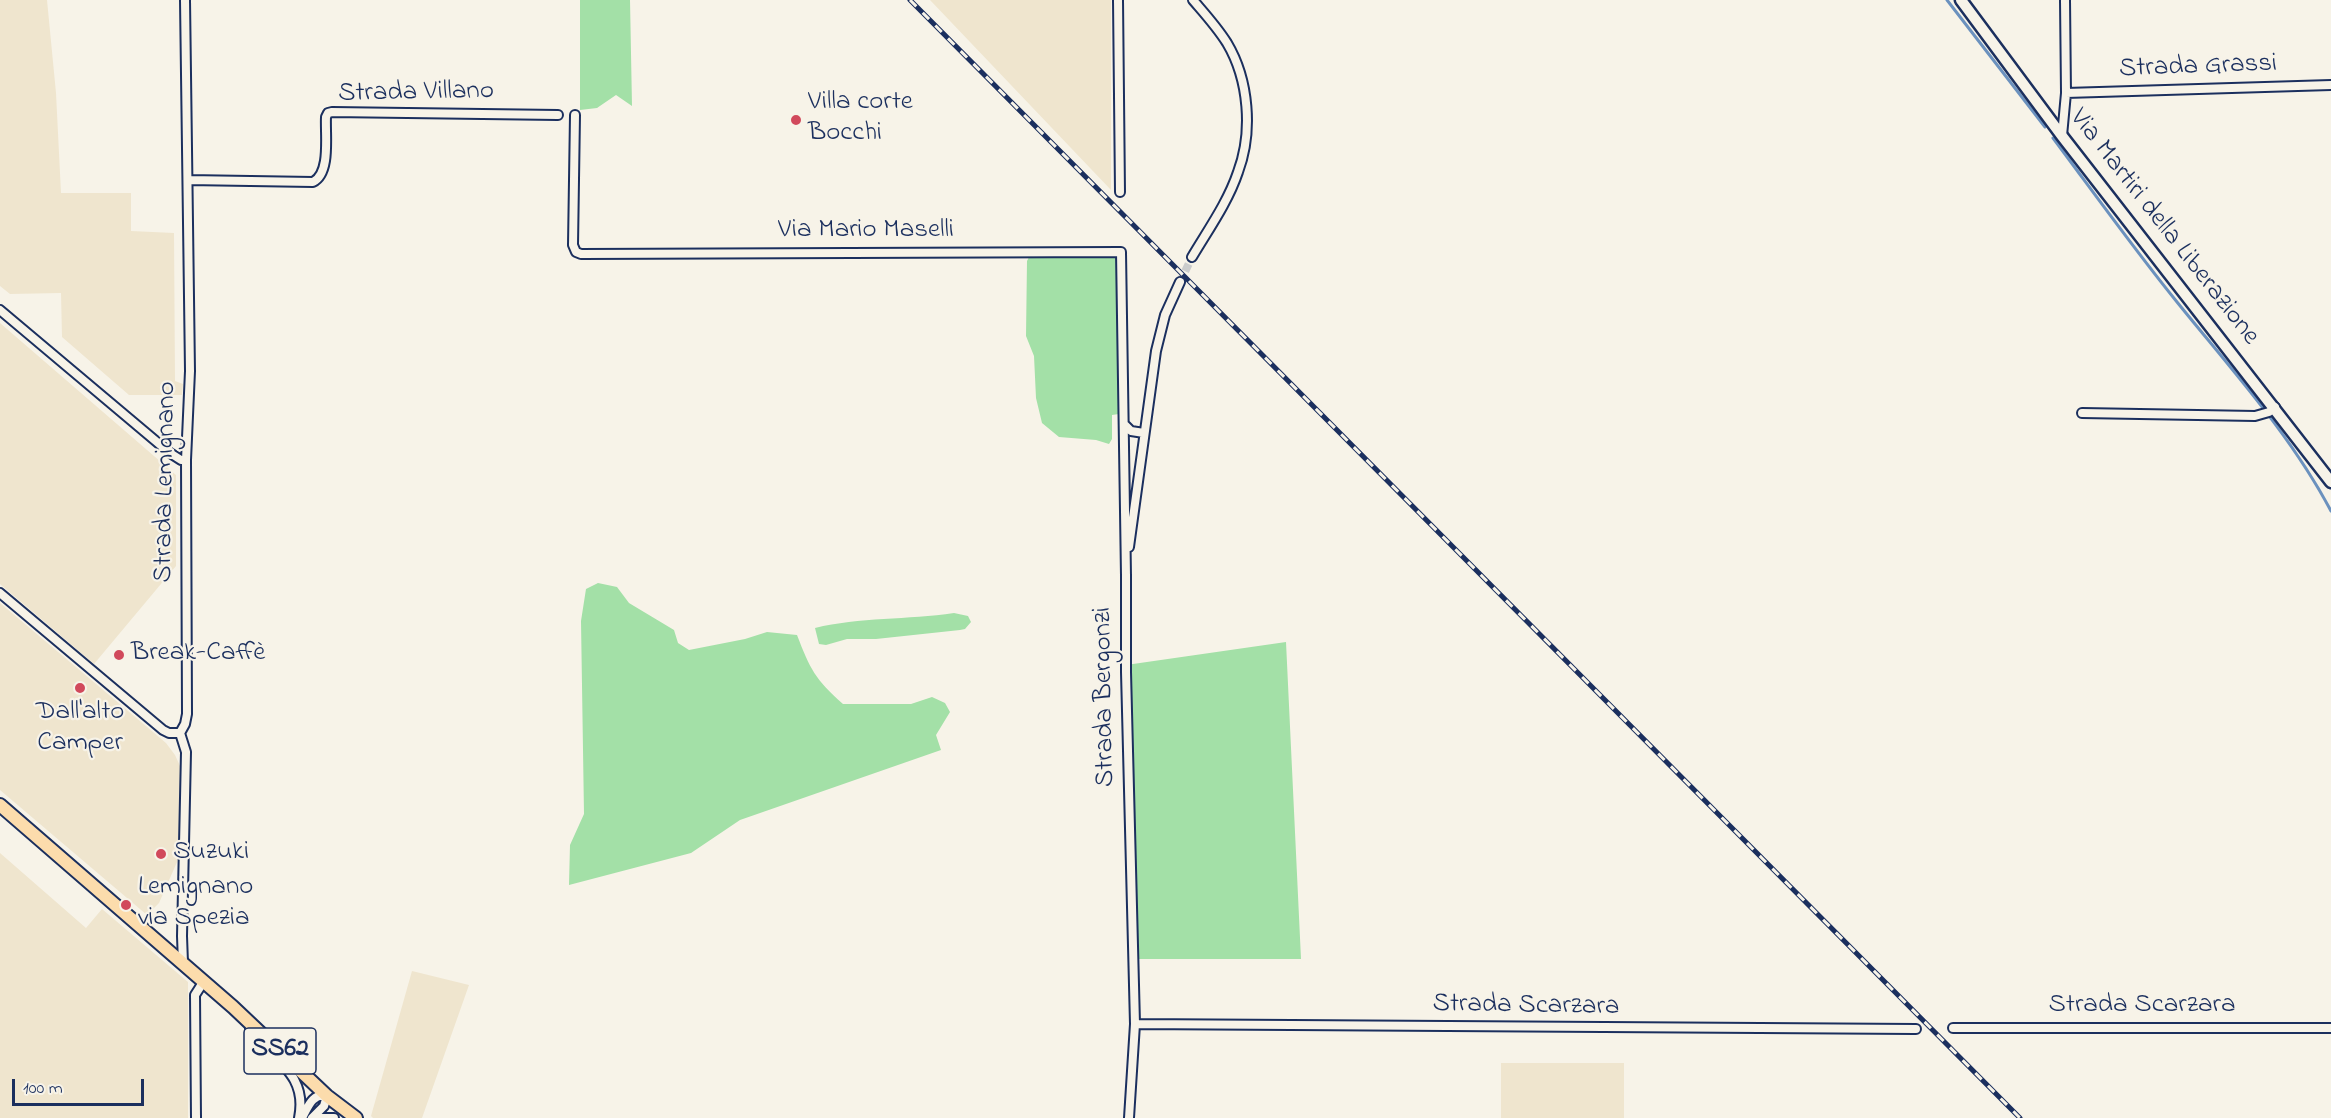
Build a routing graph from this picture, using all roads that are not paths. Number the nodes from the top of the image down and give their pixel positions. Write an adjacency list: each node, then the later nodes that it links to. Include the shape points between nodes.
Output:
1 (186, 0): 11 (street, Strada Lemignano)
2 (1118, 0): 12 (street)
3 (1193, 0): 13 (street, via 1233,56 1244,90 1247,120 1239,171)
4 (1961, 0): 10 (street, Via Martiri della Liberazione)
5 (2065, 0): 7 (street)
6 (2331, 84): 7 (street, Strada Grassi)
7 (2066, 93): 10 (street)
8 (558, 115): 11 (street, Strada Villano, via 332,112 326,117 325,170 314,182)
9 (575, 115): 18 (street, Via Mario Maselli, via 573,245 581,254 1121,252)
10 (2062, 136): 16 (street, Via Martiri della Liberazione)
11 (188, 180): 20 (street, Strada Lemignano, via 190,371)
12 (1120, 192)
13 (1192, 257)
14 (1180, 282): 19 (street, Strada Bergonzi, via 1160,333)
15 (0, 310): 20 (street, via 170,453)
16 (2269, 411): 17 (street); 21 (street, Via Martiri della Liberazione)
17 (2082, 413)
18 (1124, 424): 19 (street, via 1131,431); 22 (street, Via Mario Maselli)
19 (1144, 432): 22 (street, Strada Bergonzi)
20 (186, 460): 24 (street, Strada Lemignano, via 187,714)
21 (2331, 482)
22 (1126, 576): 29 (street, Strada Bergonzi)
23 (0, 593): 24 (street, via 163,730)
24 (180, 733): 26 (street, Strada Lemignano, via 186,752)
25 (0, 805): 26 (main road, SS62)
26 (183, 963): 27 (main road, SS62)
27 (204, 981): 28 (main road, SS62); 34 (street, via 195,995)
28 (233, 1006): 33 (main road, SS62); 35 (street, via 296,1080 301,1093)
29 (1135, 1024): 32 (street, Strada Scarzara); 40 (street, Strada Bergonzi)
30 (1953, 1028): 31 (street, Strada Scarzara)
31 (2331, 1028)
32 (1916, 1029)
33 (327, 1095): 35 (street, via 312,1099); 36 (street, via 324,1106); 39 (main road, SS62)
34 (196, 1118)
35 (300, 1118)
36 (312, 1118)
37 (321, 1118): 38 (street)
38 (334, 1118)
39 (356, 1118)
40 (1130, 1118)

